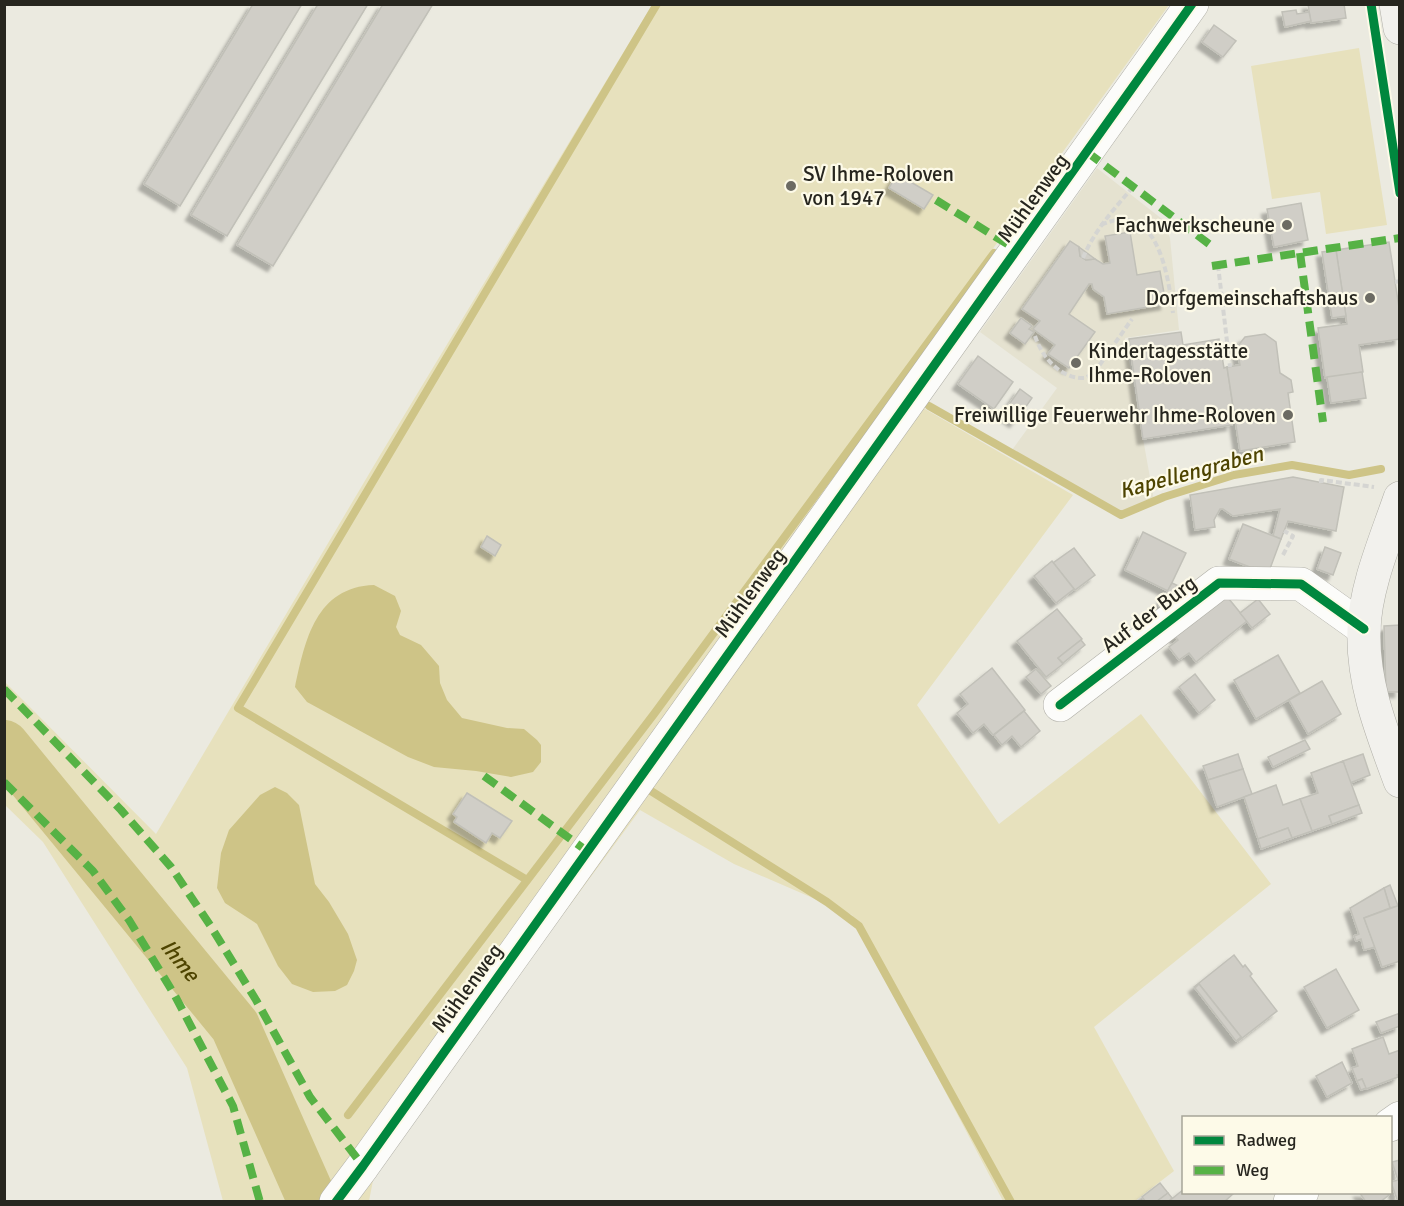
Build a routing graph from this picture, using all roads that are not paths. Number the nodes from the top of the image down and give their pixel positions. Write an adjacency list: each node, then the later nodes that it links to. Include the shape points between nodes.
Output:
1 (1192, 4): 8 (street, Mühlenweg)
2 (1396, 4): 3 (street)
3 (1400, 28)
4 (1390, 493): 5 (street)
5 (1364, 629): 6 (street, Auf der Burg, via 1300,584 1219,583); 7 (street, via 1365,662 1375,711)
6 (1060, 705)
7 (1400, 781)
8 (336, 1202)

